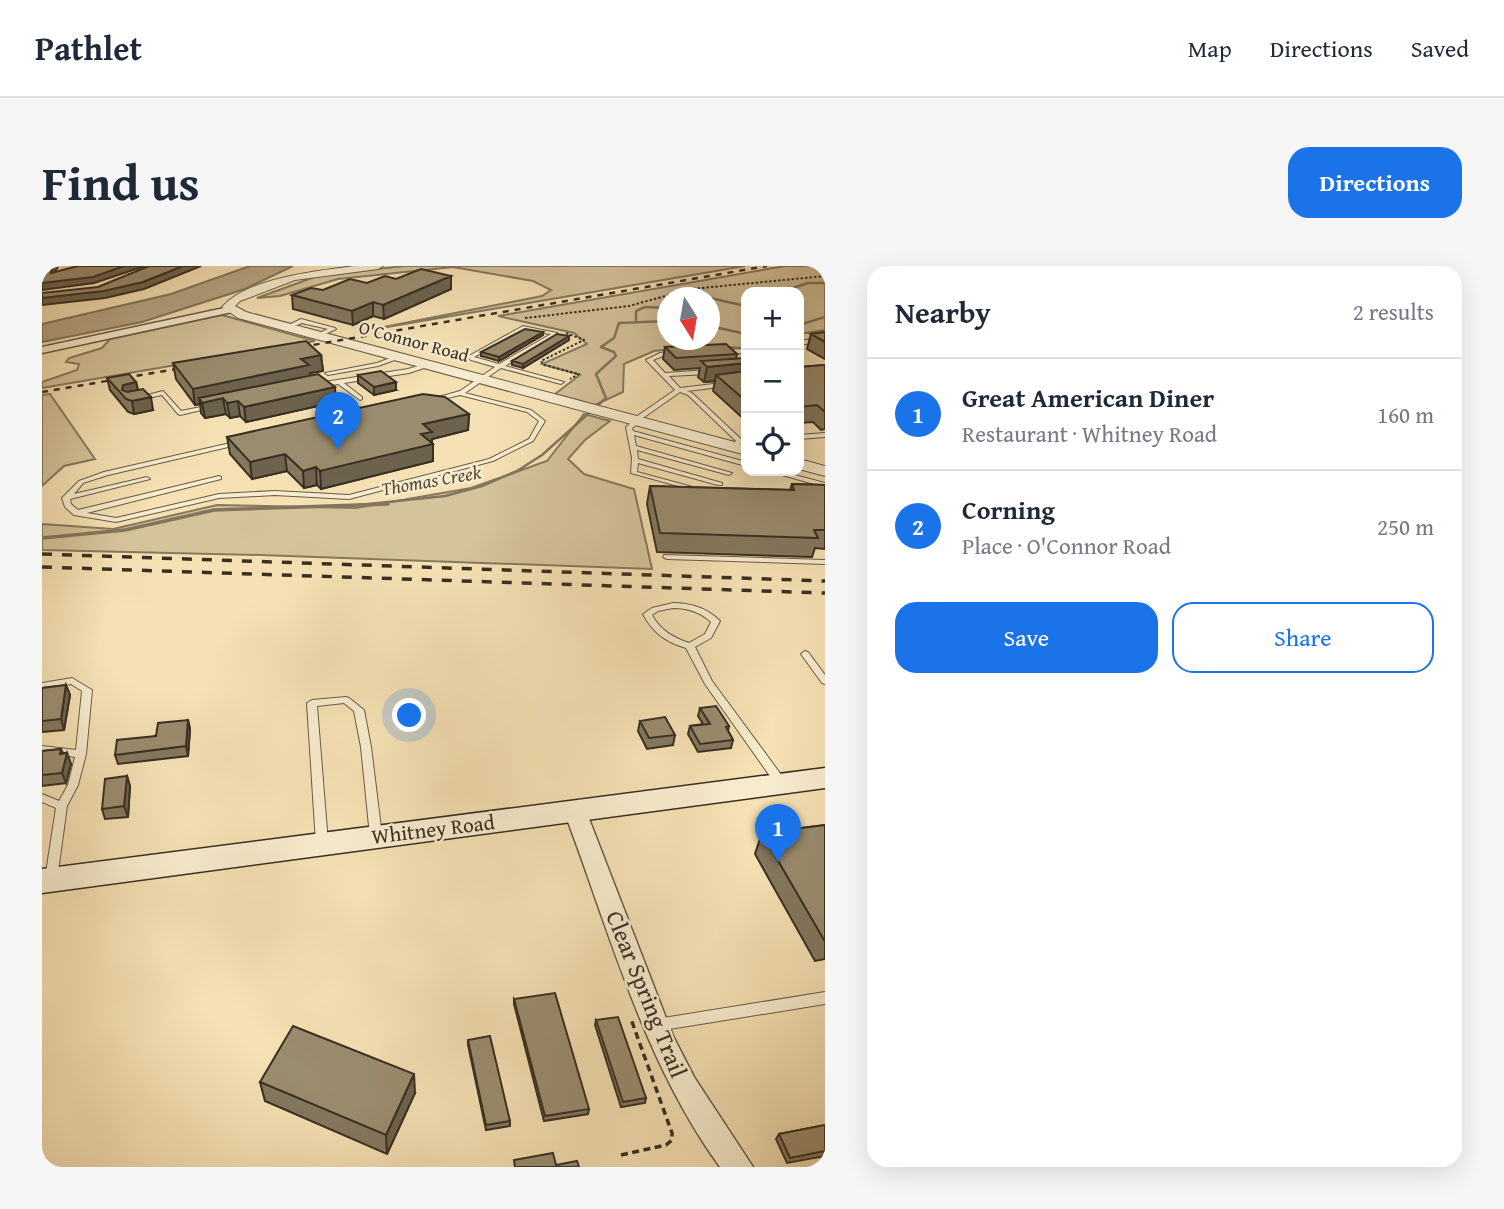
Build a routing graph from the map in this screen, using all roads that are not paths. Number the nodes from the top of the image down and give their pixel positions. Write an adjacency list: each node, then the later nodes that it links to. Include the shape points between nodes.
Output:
1 (378, 266): 2 (street)
2 (322, 268): 3 (street, via 231,302)
3 (229, 310): 6 (street); 11 (street, O'Connor Road)
4 (825, 339): 5 (lane)
5 (804, 342)
6 (42, 350)
7 (713, 351): 10 (lane)
8 (741, 351): 10 (lane)
9 (684, 352): 17 (lane, via 649,360)
10 (727, 352): 12 (lane)
11 (398, 357): 13 (street, O'Connor Road); 16 (lane)
12 (736, 360)
13 (428, 365): 18 (street, O'Connor Road); 20 (lane)
14 (500, 366): 14 (lane, via 552,336 554,334 523,328 470,357); 18 (lane); 19 (lane)
15 (718, 371): 17 (lane)
16 (328, 373)
17 (664, 375): 23 (lane)
18 (482, 379): 24 (lane); 29 (street, O'Connor Road)
19 (565, 381)
20 (340, 382): 22 (lane); 25 (lane)
21 (741, 383): 23 (lane)
22 (308, 386)
23 (679, 390): 30 (lane); 35 (lane, via 690,394)
24 (460, 393): 27 (lane); 50 (lane, via 539,416 539,429 531,440 491,460 349,497 219,496 116,520)
25 (360, 398)
26 (129, 400): 28 (lane, via 163,393 180,413)
27 (419, 402)
28 (218, 405)
29 (607, 413): 30 (street, O'Connor Road)
30 (634, 424): 34 (lane); 36 (street, O'Connor Road)
31 (825, 435): 32 (lane)
32 (804, 437)
33 (242, 443): 49 (lane, via 106,473 81,482)
34 (633, 447): 38 (lane); 41 (lane)
35 (741, 449)
36 (741, 450)
37 (741, 452): 41 (lane)
38 (635, 460): 45 (lane); 47 (lane, via 634,473)
39 (804, 465): 40 (street)
40 (825, 471)
41 (729, 473): 45 (lane)
42 (792, 476): 46 (lane)
43 (219, 478): 50 (lane)
44 (147, 479): 49 (lane)
45 (720, 484): 48 (lane, via 712,492)
46 (825, 485)
47 (701, 490)
48 (723, 494)
49 (66, 498): 50 (lane)
50 (77, 513)
51 (667, 557): 52 (lane)
52 (825, 562)
53 (690, 646): 53 (lane, via 708,636 716,621 707,611 668,605 647,614 667,639); 60 (lane, via 708,682)
54 (805, 654): 55 (lane)
55 (825, 681)
56 (42, 686): 58 (lane, via 72,681 87,690)
57 (42, 749): 58 (lane)
58 (81, 754): 62 (lane)
59 (825, 778): 60 (main road, Whitney Road)
60 (781, 784): 63 (main road, Whitney Road)
61 (42, 798): 62 (lane)
62 (62, 806): 66 (lane)
63 (575, 811): 64 (main road, Whitney Road); 68 (street, Clear Spring Trail)
64 (376, 836): 65 (main road, Whitney Road); 65 (lane, via 359,710 346,700 312,703)
65 (322, 844): 66 (main road, Whitney Road)
66 (46, 880)
67 (825, 998): 68 (lane)
68 (647, 1018): 69 (street, Clear Spring Trail, via 702,1120)
69 (738, 1167)

